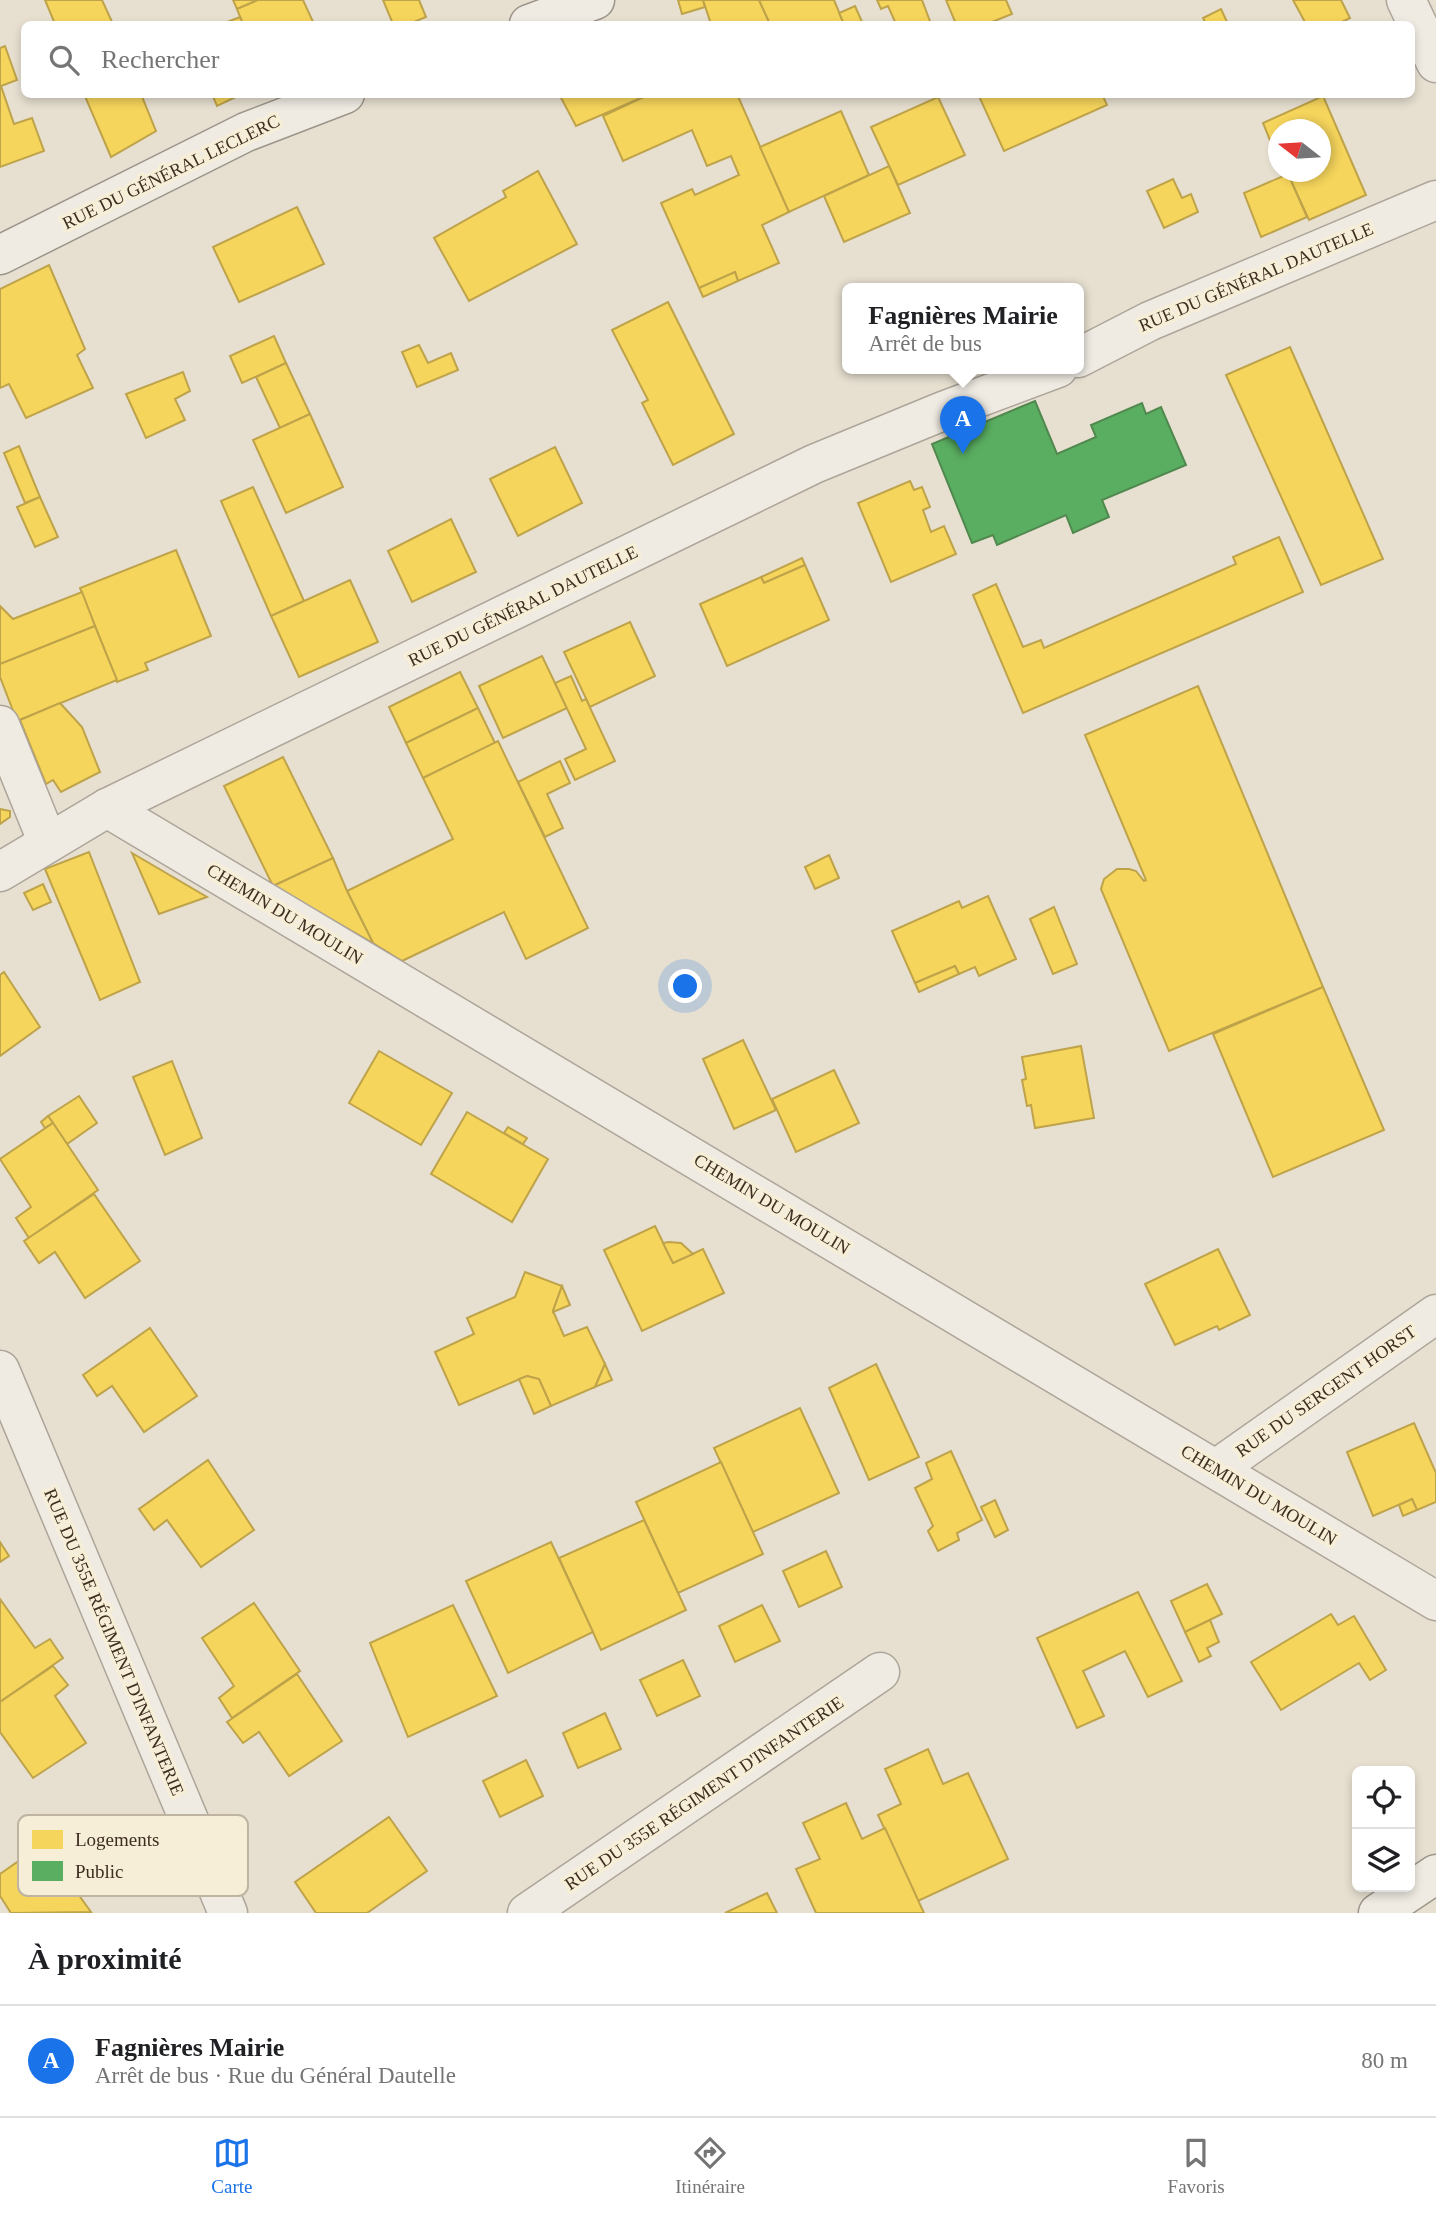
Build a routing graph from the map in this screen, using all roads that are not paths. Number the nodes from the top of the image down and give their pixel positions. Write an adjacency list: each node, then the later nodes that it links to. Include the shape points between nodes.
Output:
1 (595, 0): 3 (street)
2 (1406, 0): 4 (street)
3 (537, 21)
4 (1436, 63)
5 (335, 98): 7 (street, RUE DU GÉNÉRAL LECLERC, via 246,132)
6 (1436, 200): 8 (street, RUE DU GÉNÉRAL DAUTELLE, via 1150,321)
7 (0, 255)
8 (1084, 355)
9 (1046, 374): 11 (street, RUE DU GÉNÉRAL DAUTELLE, via 814,464)
10 (0, 725): 12 (street)
11 (107, 808): 12 (street, RUE DU GÉNÉRAL DAUTELLE); 16 (street, CHEMIN DU MOULIN)
12 (48, 843): 13 (street, RUE DU GÉNÉRAL DAUTELLE)
13 (0, 872)
14 (1436, 1314): 16 (street, RUE DU SERGENT HORST)
15 (0, 1370): 19 (street, RUE DU 355E RÉGIMENT D'INFANTERIE)
16 (1216, 1469): 17 (street, CHEMIN DU MOULIN)
17 (1436, 1601)
18 (880, 1672): 23 (street, RUE DU 355E RÉGIMENT D'INFANTERIE)
19 (187, 1815)
20 (1436, 1874): 24 (street)
21 (221, 1896): 22 (street, RUE DU 355E RÉGIMENT D'INFANTERIE)
22 (228, 1913)
23 (527, 1913)
24 (1378, 1913)

